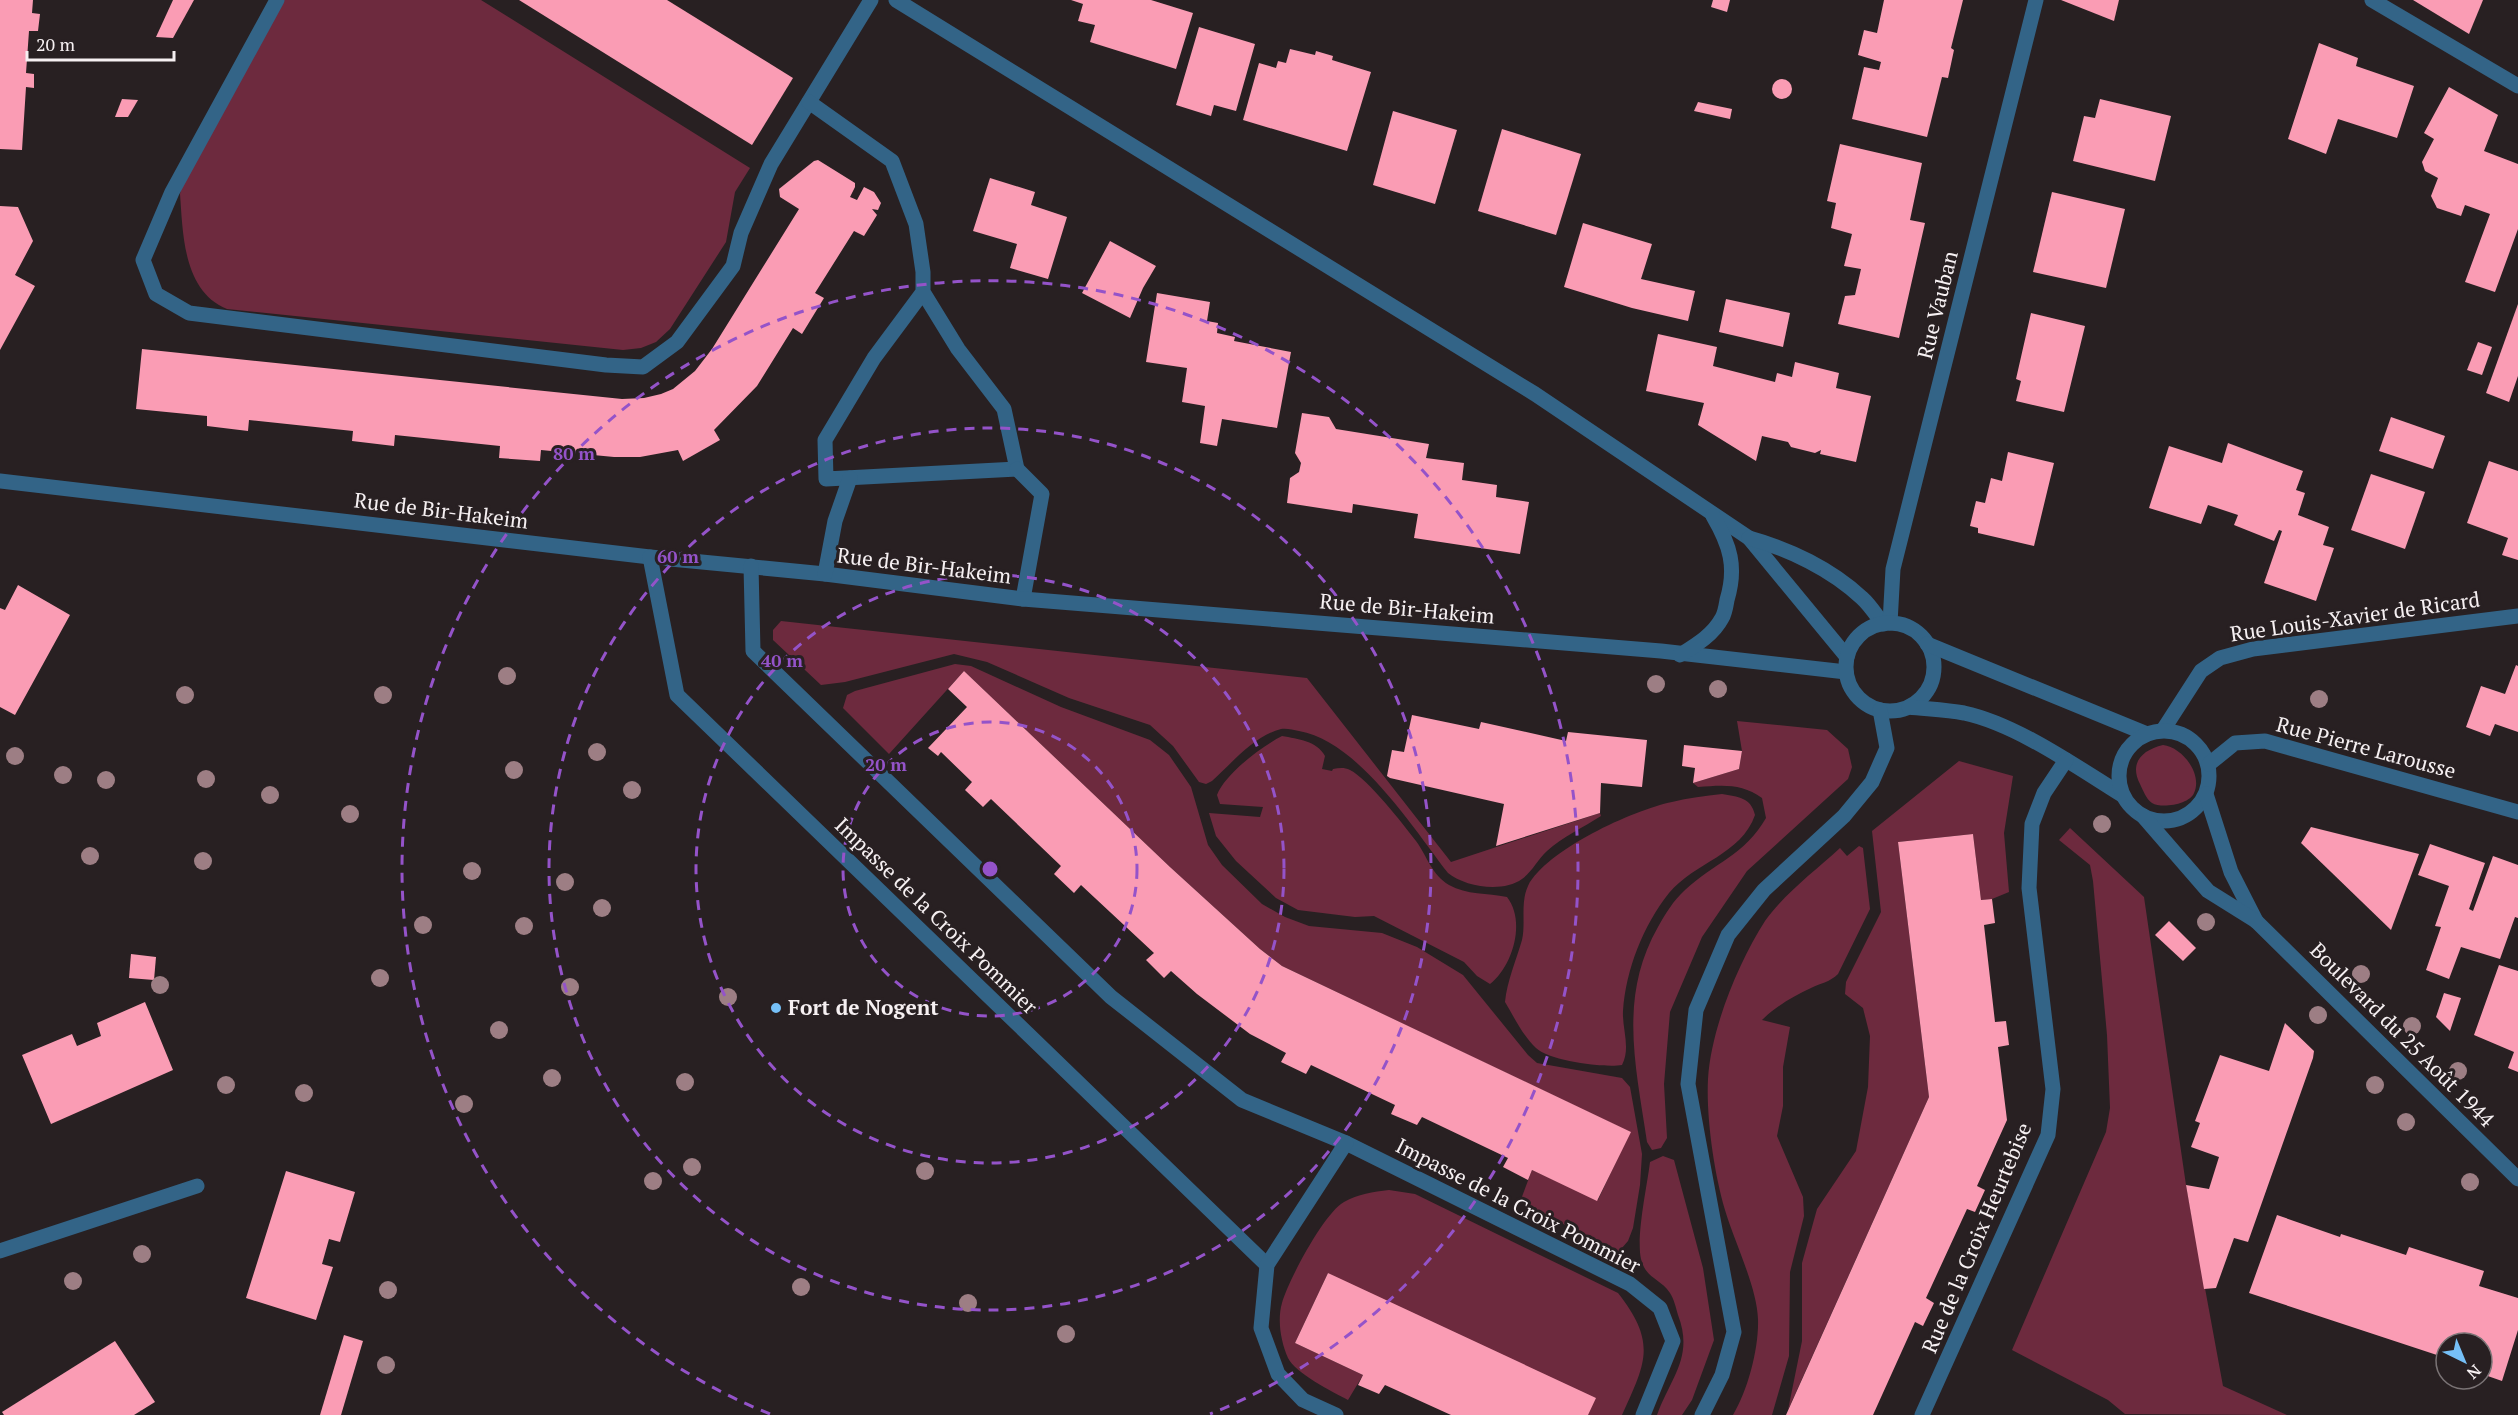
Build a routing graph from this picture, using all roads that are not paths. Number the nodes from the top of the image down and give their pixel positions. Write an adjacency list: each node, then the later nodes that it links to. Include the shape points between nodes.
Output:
1 (278, 0): 7 (street, via 172,192 142,260 156,294 189,313 643,367 677,342 734,266 741,233 771,164)
2 (872, 0): 7 (street)
3 (896, 0): 12 (street, via 1534,394)
4 (2036, 0): 19 (street, Rue Vauban, via 1893,569)
5 (2373, 0): 6 (street)
6 (2518, 86)
7 (809, 102): 8 (street, via 892,161 916,224)
8 (923, 292): 9 (street, via 958,349 1004,409); 10 (street, via 874,358 825,440 826,479)
9 (1017, 469): 10 (street); 17 (street, via 1042,494)
10 (850, 478): 16 (street, via 835,521)
11 (0, 481): 14 (street, Rue de Bir-Hakeim)
12 (1710, 511): 13 (street); 21 (street, via 1725,537 1732,561 1729,594 1722,618 1704,639)
13 (1749, 538): 19 (street, via 1780,547 1823,570 1862,598); 22 (street)
14 (650, 556): 15 (street, Rue de Bir-Hakeim); 38 (street, Impasse de la Croix Pommier, via 677,695)
15 (751, 567): 16 (street, Rue de Bir-Hakeim); 34 (street, Impasse de la Croix Pommier, via 753,651 1111,998 1242,1100)
16 (825, 574): 17 (street, Rue de Bir-Hakeim)
17 (1023, 599): 21 (street, Rue de Bir-Hakeim)
18 (2518, 616): 25 (street, Rue Louis-Xavier de Ricard, via 2253,649 2220,658 2201,671)
19 (1886, 623): 20 (street, via 1911,629); 22 (street, via 1860,635 1851,645)
20 (1927, 644): 23 (street, via 1933,658 1929,687); 26 (street)
21 (1680, 655): 22 (street, Rue de Bir-Hakeim)
22 (1846, 665): 24 (street, via 1849,685 1856,697)
23 (1909, 707): 24 (street); 27 (street, via 1965,714 2008,730)
24 (1880, 710): 41 (street, via 1887,748 1872,782 1844,816 1764,890 1728,935 1696,1010 1688,1084 1734,1332 1722,1375)
25 (2163, 730): 26 (street); 28 (street, via 2192,739)
26 (2147, 734): 29 (street, via 2134,741 2125,753 2119,774)
27 (2066, 760): 29 (street); 42 (street, Rue de la Croix Heurtebise, via 2044,793 2031,834 2029,888 2053,1089 2048,1135)
28 (2209, 764): 30 (street); 31 (street, Rue Pierre Larousse, via 2235,743 2265,741)
29 (2122, 795): 32 (street)
30 (2206, 795): 32 (street, via 2185,817 2156,822); 33 (street, Boulevard du 25 Août 1944, via 2231,872)
31 (2518, 812)
32 (2143, 816): 33 (street, Boulevard du 25 Août 1944, via 2208,891)
33 (2256, 921): 35 (street, Boulevard du 25 Août 1944)
34 (1346, 1143): 38 (street); 40 (street, Impasse de la Croix Pommier, via 1630,1284 1660,1308 1673,1341)
35 (2518, 1179)
36 (197, 1186): 37 (street)
37 (0, 1251)
38 (1267, 1265): 39 (street, via 1261,1329 1278,1374 1304,1400)
39 (1336, 1415)
40 (1643, 1415)
41 (1702, 1415)
42 (1922, 1415)

